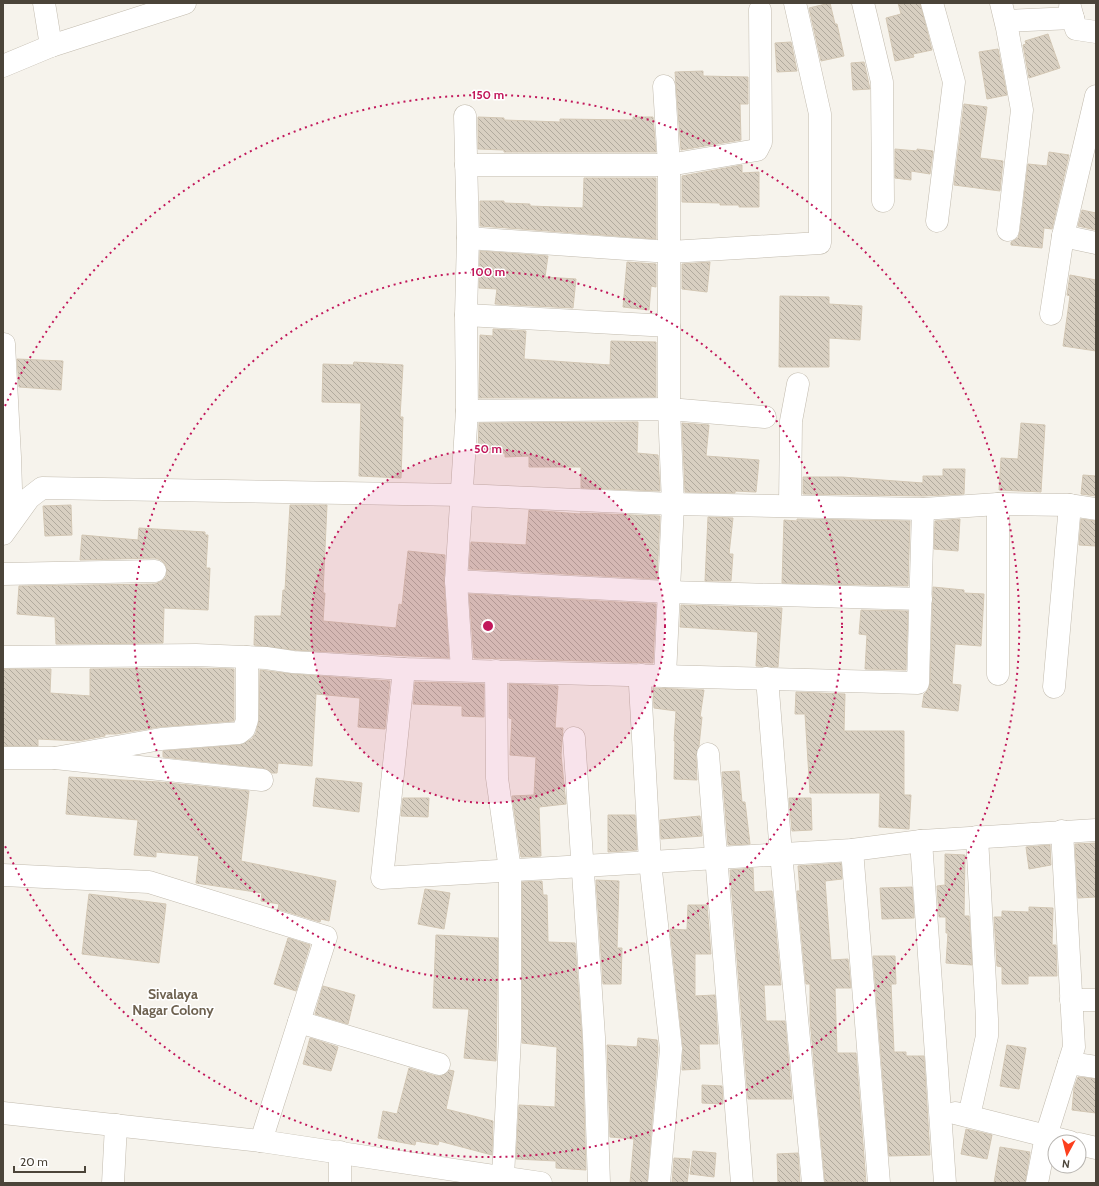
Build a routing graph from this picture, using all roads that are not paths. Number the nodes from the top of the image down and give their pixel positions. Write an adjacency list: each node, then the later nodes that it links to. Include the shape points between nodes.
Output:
1 (44, 3): 11 (street)
2 (185, 3): 6 (street)
3 (795, 3): 24 (street, via 820,114 820,243)
4 (863, 3): 18 (street, via 882,82)
5 (932, 3): 19 (street, via 954,82)
6 (137, 10): 11 (street)
7 (760, 10): 17 (street, via 760,147 751,152)
8 (1071, 10): 9 (street); 10 (street, via 1076,28)
9 (1003, 12): 20 (street, via 1022,110)
10 (1096, 32)
11 (51, 46): 12 (street)
12 (3, 66)
13 (664, 86): 17 (street)
14 (1096, 96): 21 (street)
15 (465, 116): 16 (street)
16 (466, 165): 17 (street); 22 (street)
17 (669, 165): 24 (street)
18 (884, 201)
19 (937, 221)
20 (1008, 230)
21 (1063, 236): 23 (street); 25 (street)
22 (468, 238): 24 (street); 26 (street)
23 (1096, 244)
24 (670, 252): 27 (street)
25 (1051, 314)
26 (466, 315): 27 (street); 31 (street)
27 (669, 326): 30 (street)
28 (4, 344): 34 (street, via 10,457)
29 (798, 384): 38 (street, via 791,420)
30 (669, 409): 31 (street); 32 (street); 36 (street)
31 (467, 411): 35 (street)
32 (765, 417)
33 (42, 488): 34 (street); 35 (street); 42 (street, via 29,498)
34 (7, 493): 42 (street)
35 (462, 495): 36 (street); 45 (street)
36 (673, 504): 38 (street); 46 (street)
37 (998, 504): 39 (street); 40 (street); 53 (street)
38 (790, 505): 40 (street)
39 (1070, 505): 41 (street); 57 (street)
40 (923, 509): 47 (street)
41 (1096, 509)
42 (7, 528)
43 (155, 571): 44 (street)
44 (3, 574)
45 (456, 581): 46 (street); 51 (street)
46 (668, 592): 47 (street); 55 (street)
47 (921, 599): 56 (street, via 918,683)
48 (3, 657): 49 (street)
49 (247, 657): 50 (street); 61 (street, via 247,720 244,729 239,732 161,739)
50 (404, 669): 51 (street); 72 (street, via 382,878)
51 (462, 670): 52 (street)
52 (496, 670): 54 (street); 72 (street, via 497,778)
53 (998, 674)
54 (641, 675): 55 (street); 70 (street)
55 (665, 676): 56 (street)
56 (767, 678): 68 (street)
57 (1054, 687)
58 (574, 738): 71 (street)
59 (708, 754): 69 (street)
60 (3, 758): 61 (street)
61 (56, 758): 62 (street)
62 (262, 780)
63 (1096, 830): 64 (street)
64 (1062, 831): 65 (street); 74 (street)
65 (976, 837): 66 (street); 82 (street, via 987,1030)
66 (921, 842): 67 (street); 80 (street)
67 (852, 850): 68 (street); 95 (street)
68 (781, 854): 69 (street); 94 (street)
69 (717, 858): 70 (street); 93 (street)
70 (650, 862): 71 (street); 92 (street, via 671,1049)
71 (583, 866): 72 (street); 91 (street, via 594,1037)
72 (510, 870): 87 (street, via 510,1036)
73 (3, 874): 76 (street, via 149,882 326,936)
74 (1071, 1000): 75 (street); 77 (street, via 1074,1047)
75 (1096, 1000)
76 (299, 1022): 78 (street); 85 (street)
77 (1069, 1063): 79 (street); 84 (street)
78 (439, 1064)
79 (1096, 1067)
80 (940, 1109): 82 (street); 96 (street)
81 (3, 1113): 83 (street)
82 (969, 1116): 84 (street)
83 (116, 1126): 85 (street); 88 (street)
84 (1046, 1136): 97 (street)
85 (261, 1141): 86 (street)
86 (340, 1152): 87 (street); 89 (street)
87 (503, 1177): 90 (street)
88 (113, 1183)
89 (340, 1183)
90 (541, 1183)
91 (599, 1183)
92 (659, 1183)
93 (742, 1183)
94 (813, 1183)
95 (879, 1183)
96 (945, 1183)
97 (1037, 1183)

